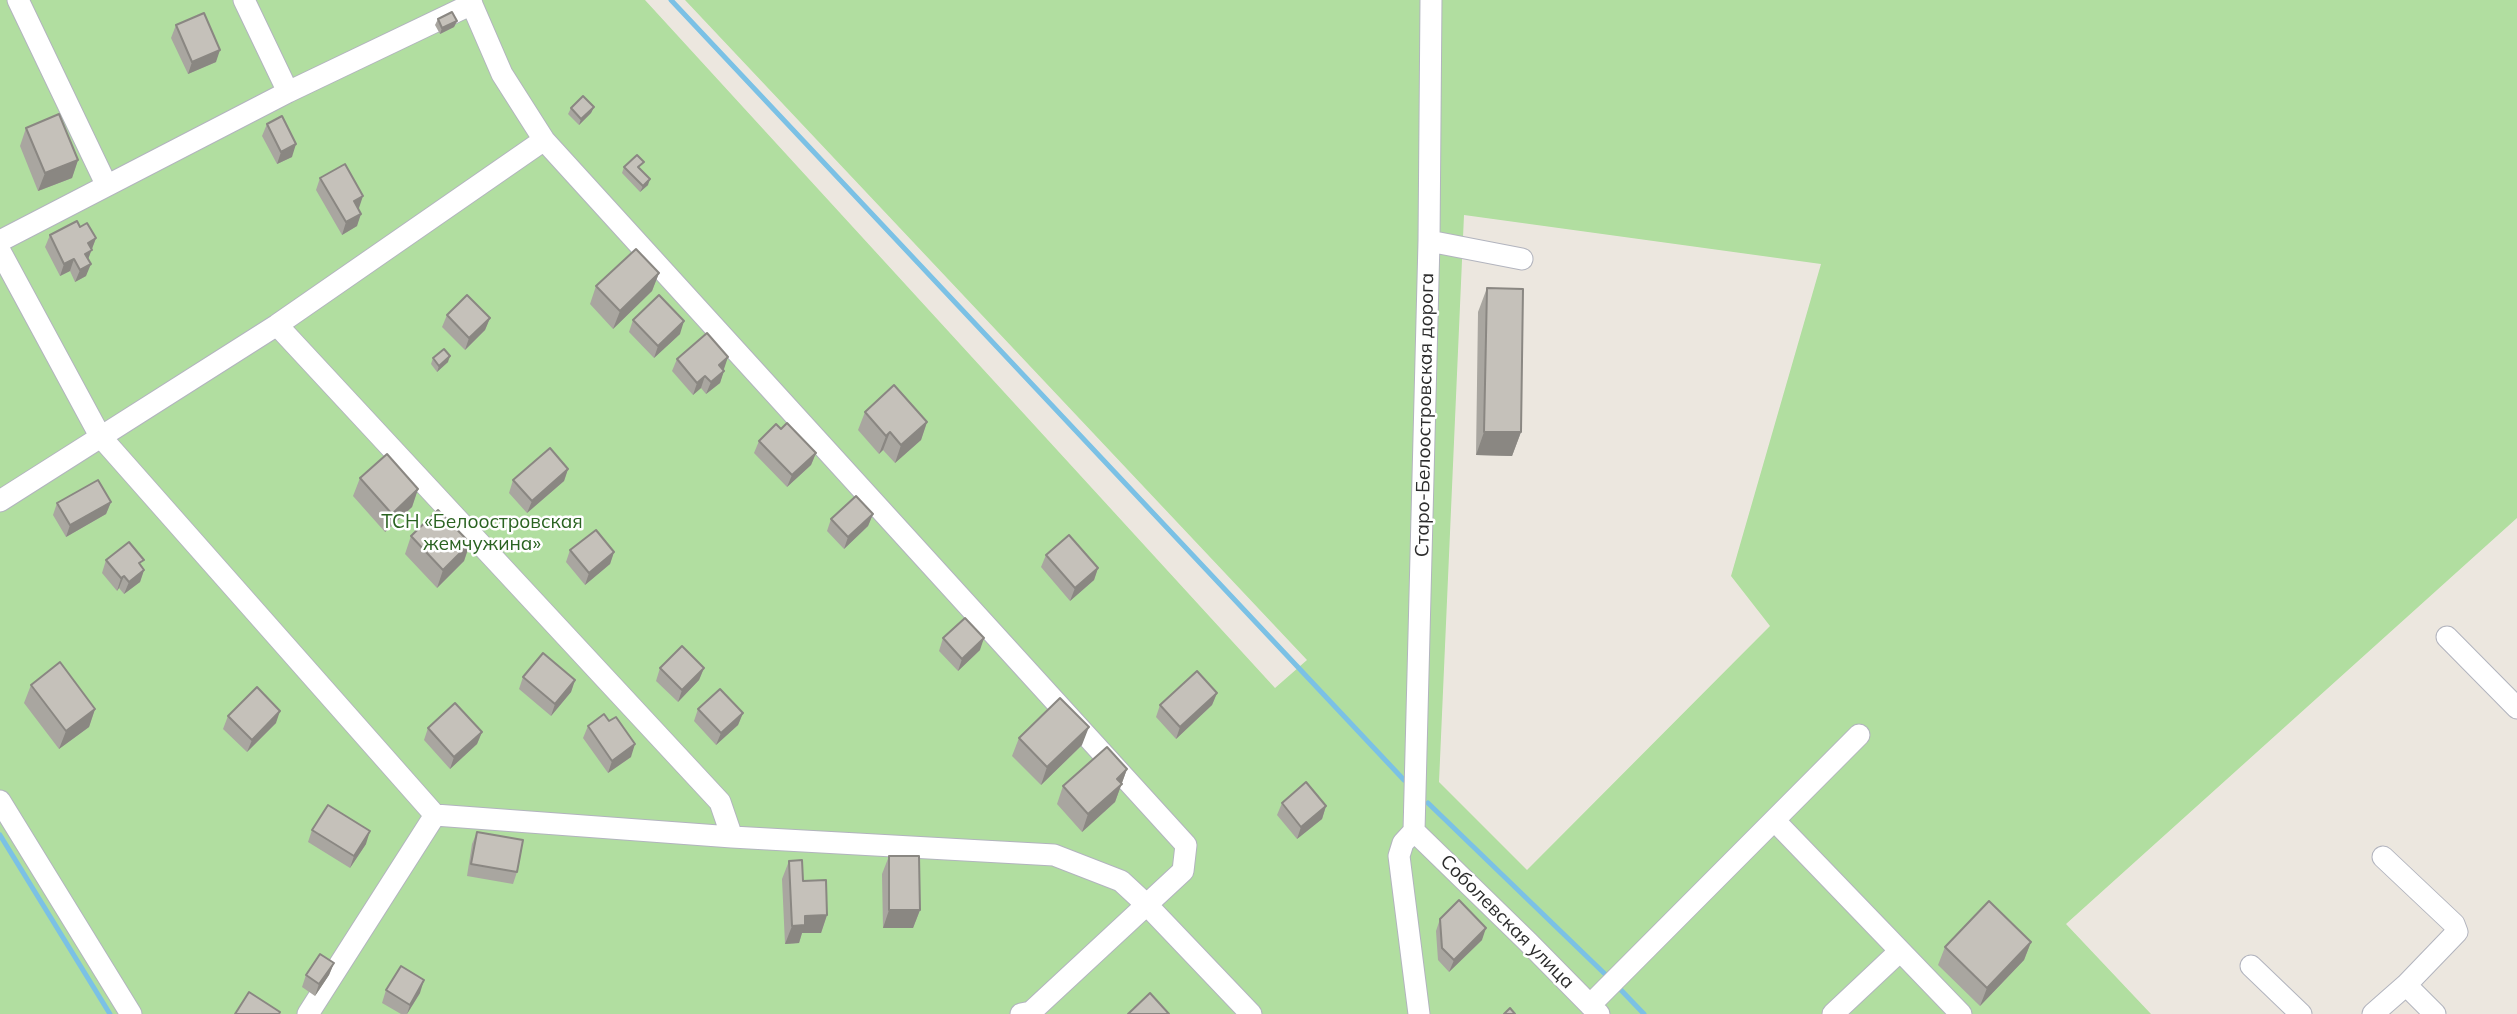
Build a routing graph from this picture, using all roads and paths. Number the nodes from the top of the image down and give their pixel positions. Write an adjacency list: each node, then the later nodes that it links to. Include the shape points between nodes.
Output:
1 (18, 0): 7 (street)
2 (244, 0): 5 (street)
3 (1431, 0): 9 (street, Старо-Белоостровская дорога)
4 (471, 2): 5 (street); 6 (street, via 502,74)
5 (288, 92): 7 (street)
6 (544, 140): 12 (street); 24 (street, via 1186,845 1184,871)
7 (106, 184): 8 (street)
8 (0, 240)
9 (1429, 241): 11 (street); 21 (street, Старо-Белоостровская дорога)
10 (0, 251): 13 (street)
11 (1522, 259)
12 (277, 325): 13 (street); 22 (street, via 720,802)
13 (100, 436): 14 (street); 19 (street)
14 (0, 501)
15 (2447, 637): 16 (street)
16 (2517, 708)
17 (1859, 735): 20 (street)
18 (0, 801): 29 (street)
19 (435, 815): 22 (street); 30 (street)
20 (1775, 821): 25 (street); 28 (street)
21 (1414, 831): 28 (street, Соболевская улица); 33 (street, via 1403,843 1400,863)
22 (732, 837): 24 (street, via 1054,855 1121,881)
23 (2383, 857): 27 (street, via 2457,932)
24 (1148, 906): 31 (street, via 1031,1012); 32 (street)
25 (1900, 951): 34 (street); 35 (street)
26 (2251, 966): 36 (street)
27 (2406, 985): 37 (street); 38 (street)
28 (1594, 1009)
29 (131, 1014)
30 (308, 1014)
31 (1021, 1014)
32 (1251, 1014)
33 (1419, 1014)
34 (1833, 1014)
35 (1961, 1014)
36 (2301, 1014)
37 (2373, 1014)
38 (2435, 1014)

